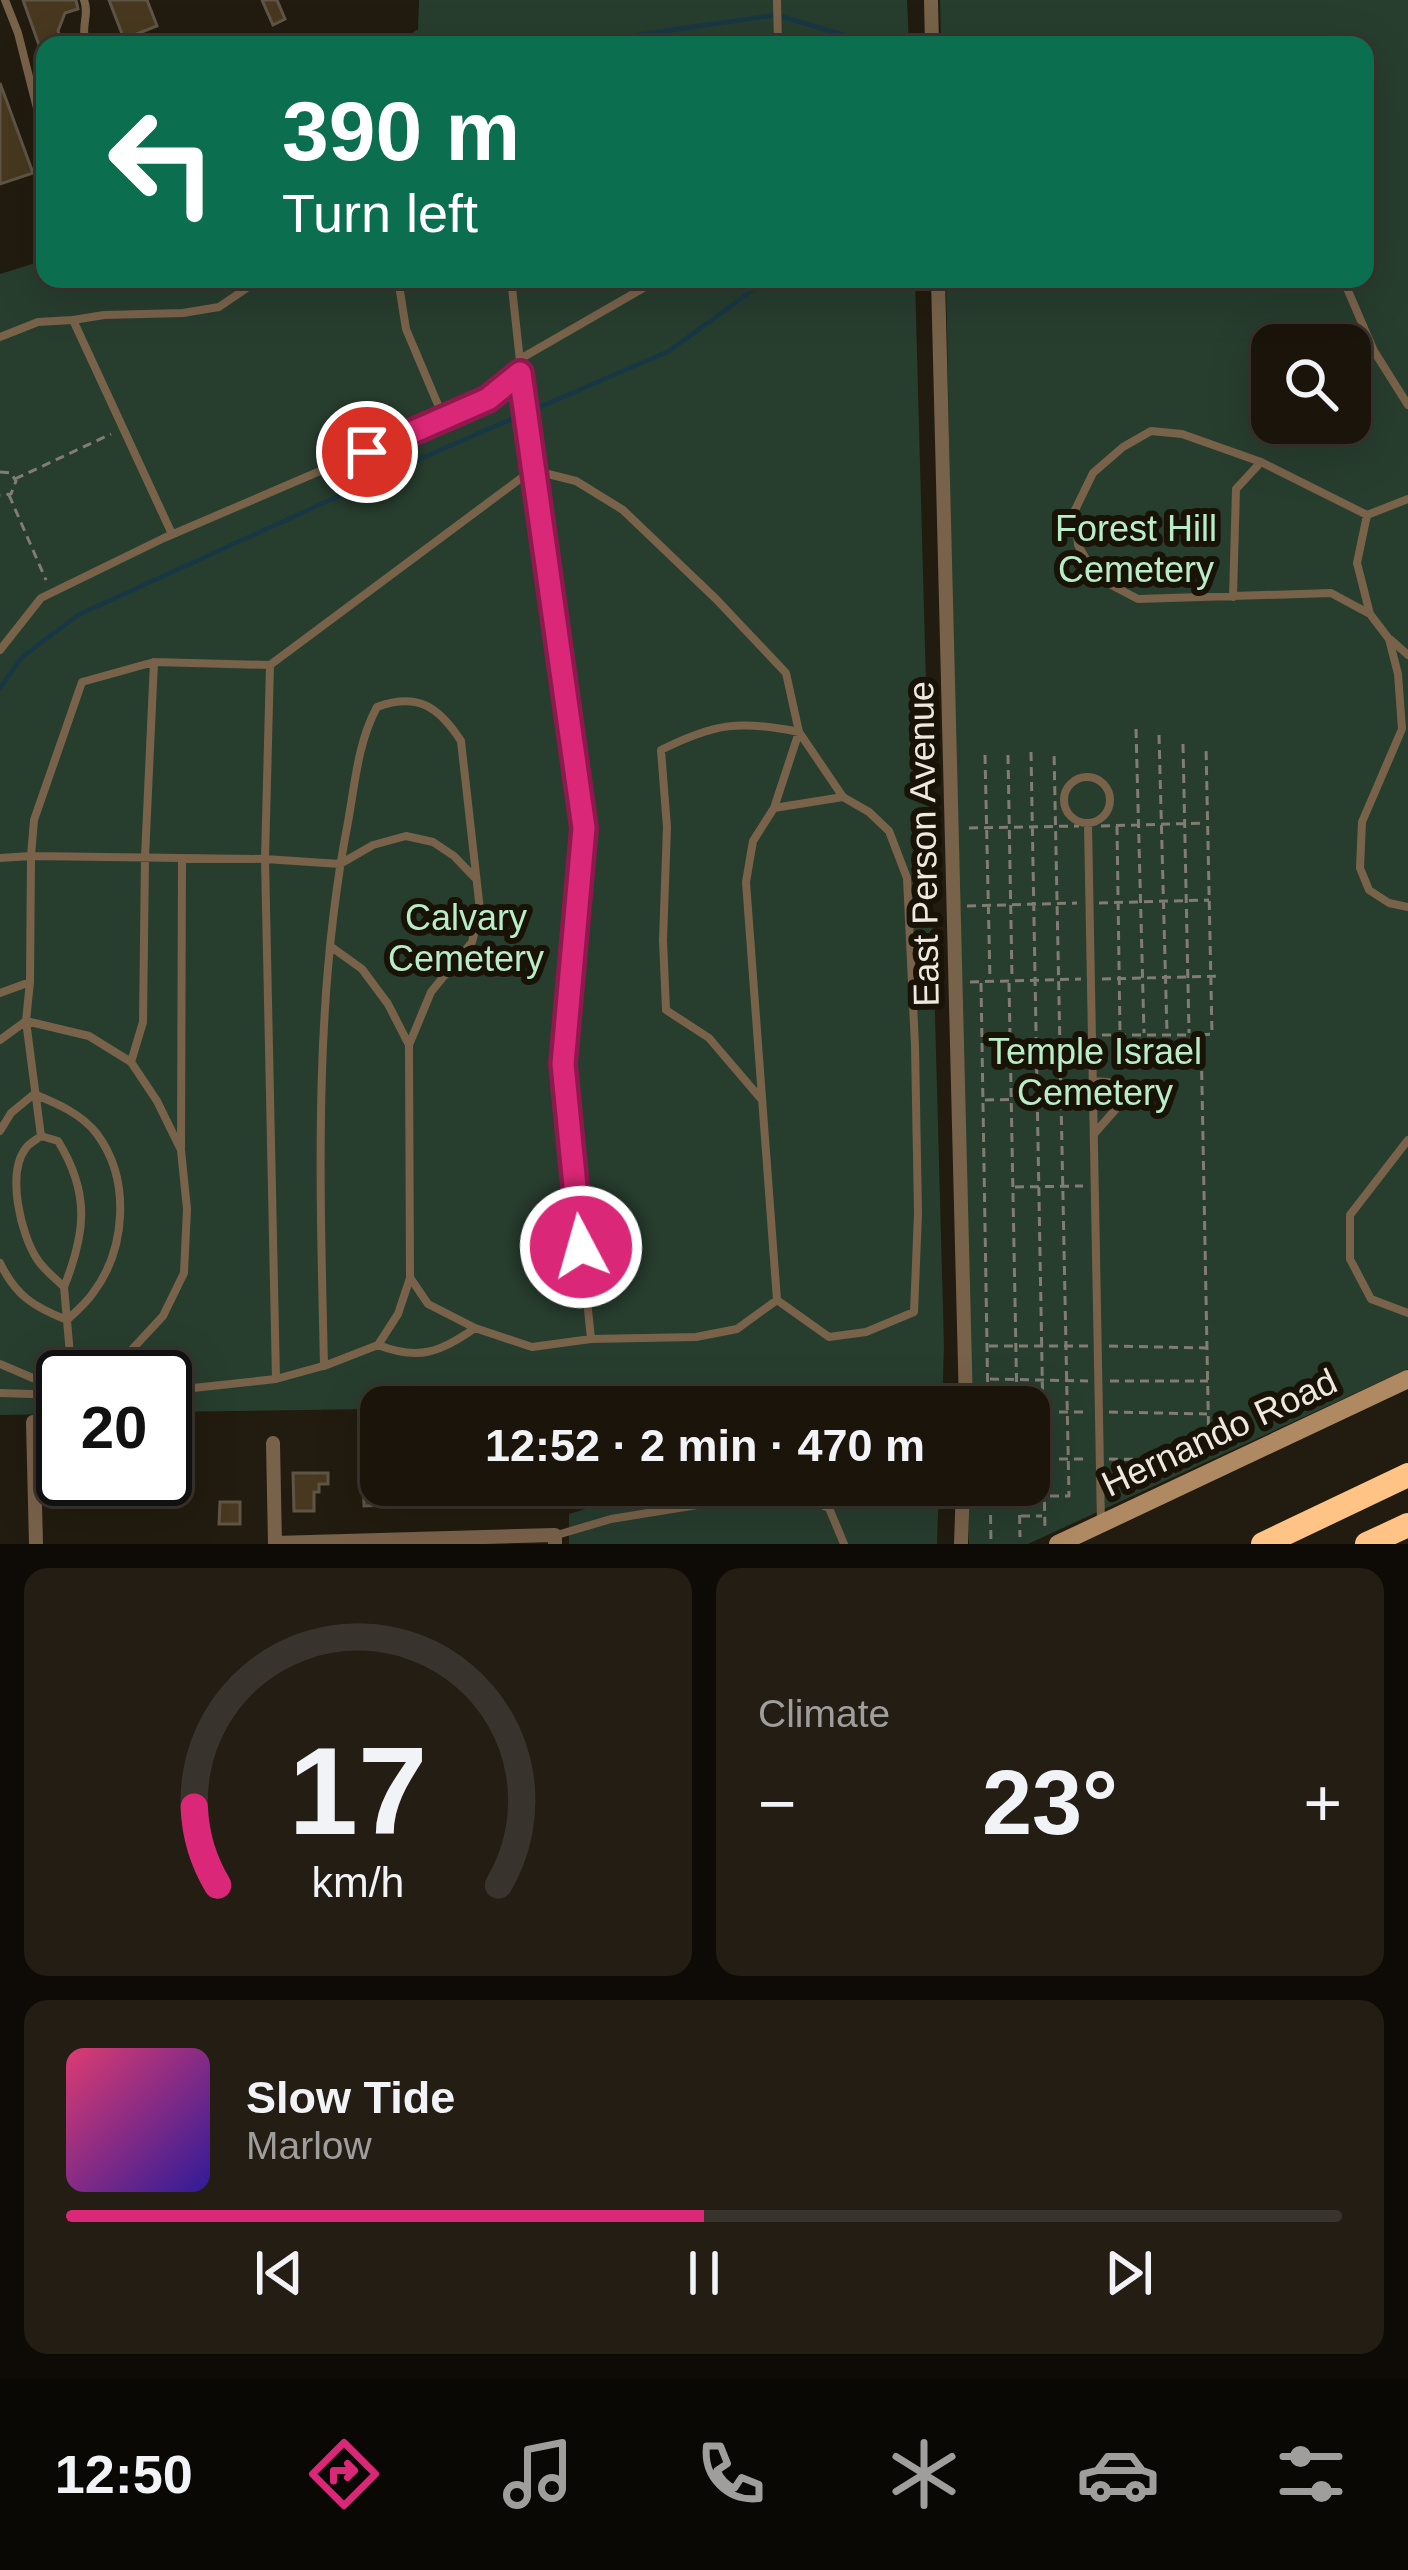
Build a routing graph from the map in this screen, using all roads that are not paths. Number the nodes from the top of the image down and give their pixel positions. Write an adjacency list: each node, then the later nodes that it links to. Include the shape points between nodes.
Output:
1 (5, 0): 8 (lane)
2 (84, 0): 5 (lane)
3 (777, 0): 6 (lane)
4 (931, 0): 7 (street)
5 (83, 36)
6 (776, 36)
7 (932, 36)
8 (36, 105)
9 (247, 288): 15 (lane, via 219,307)
10 (399, 288): 20 (lane, via 406,329)
11 (512, 288): 17 (lane)
12 (643, 288): 17 (lane)
13 (938, 288): 77 (street, East Person Avenue)
14 (1347, 288): 19 (lane)
15 (73, 320): 16 (lane); 25 (lane)
16 (0, 337)
17 (519, 359): 18 (lane)
18 (520, 373): 20 (lane); 22 (lane)
19 (1408, 405)
20 (444, 419): 25 (lane)
21 (1262, 462): 24 (lane); 26 (lane, via 1236,489); 26 (lane, via 1151,431 1093,473 1075,510 1078,544 1096,577 1138,598)
22 (532, 470): 32 (lane); 34 (lane, via 576,482 623,510 716,599 786,673); 68 (lane, via 584,828 563,1064)
23 (1408, 500): 24 (lane)
24 (1367, 515): 27 (lane, via 1357,563)
25 (172, 534): 29 (lane, via 41,598)
26 (1233, 597): 27 (lane, via 1331,593)
27 (1370, 614): 28 (lane)
28 (1389, 639): 30 (lane); 33 (lane)
29 (0, 650)
30 (1408, 655)
31 (154, 662): 32 (lane); 38 (lane, via 82,682 34,820); 39 (lane)
32 (270, 665): 42 (lane)
33 (1405, 727): 45 (lane, via 1362,822 1360,868 1369,890)
34 (799, 732): 35 (lane); 36 (lane); 55 (lane, via 759,724 701,730 661,750 666,1010 709,1038)
35 (843, 797): 36 (lane); 64 (lane, via 889,831 907,878 914,1312 829,1337)
36 (774, 808): 55 (lane, via 753,841 746,882)
37 (1088, 825): 37 (lane, via 1108,812 1111,798 1105,784 1086,777 1064,797 1072,819); 53 (lane)
38 (31, 856): 39 (lane); 40 (lane); 47 (lane)
39 (145, 857): 41 (lane); 52 (lane, via 143,1022)
40 (0, 858)
41 (182, 858): 42 (lane); 60 (lane)
42 (265, 859): 43 (lane); 74 (lane)
43 (340, 864): 44 (lane, via 406,836 433,842); 44 (lane, via 366,728 377,706 399,699 447,718 461,741); 46 (lane)
44 (477, 880): 51 (lane, via 472,942 431,992)
45 (1408, 908)
46 (330, 946): 51 (lane, via 362,969); 73 (lane, via 321,1122)
47 (30, 982): 48 (lane); 49 (lane)
48 (0, 993)
49 (26, 1022): 50 (lane); 52 (lane, via 89,1036); 54 (lane)
50 (0, 1040)
51 (409, 1045): 62 (lane)
52 (131, 1062): 60 (lane)
53 (1092, 1081): 57 (lane); 57 (lane, via 1121,1094)
54 (34, 1094): 56 (lane); 58 (lane); 66 (lane, via 96,1133 118,1177 114,1256)
55 (762, 1101): 64 (lane)
56 (0, 1131)
57 (1094, 1135): 85 (lane)
58 (41, 1136): 63 (lane, via 58,1141 79,1190 79,1249); 63 (lane, via 24,1149 18,1200 28,1242)
59 (1408, 1140): 65 (lane, via 1350,1215 1350,1258 1371,1299)
60 (181, 1150): 71 (lane, via 184,1273 163,1316)
61 (0, 1263): 66 (lane, via 34,1307)
62 (410, 1278): 67 (lane, via 428,1304); 69 (lane)
63 (64, 1287): 66 (lane)
64 (777, 1300): 68 (lane, via 737,1329)
65 (1408, 1312)
66 (67, 1321): 70 (lane)
67 (475, 1328): 68 (lane, via 532,1347); 69 (lane, via 446,1348 404,1355)
68 (591, 1339)
69 (378, 1345): 73 (lane)
70 (70, 1350)
71 (131, 1350)
72 (0, 1364): 76 (lane)
73 (323, 1366): 74 (lane)
74 (276, 1379): 78 (lane)
75 (1408, 1379): 85 (street, Hernando Road)
76 (36, 1381)
77 (965, 1386)
78 (192, 1388)
79 (36, 1393): 80 (lane)
80 (0, 1394)
81 (33, 1422): 90 (street)
82 (272, 1443): 89 (street)
83 (1408, 1475): 93 (highway)
84 (962, 1506): 92 (street)
85 (1101, 1524): 87 (street, Hernando Road)
86 (1408, 1526): 94 (highway)
87 (1051, 1537)
88 (555, 1540): 89 (street); 91 (lane, via 611,1519 772,1493 829,1508)
89 (275, 1543)
90 (36, 1544)
91 (844, 1544)
92 (961, 1544)
93 (1263, 1544)
94 (1367, 1544)

